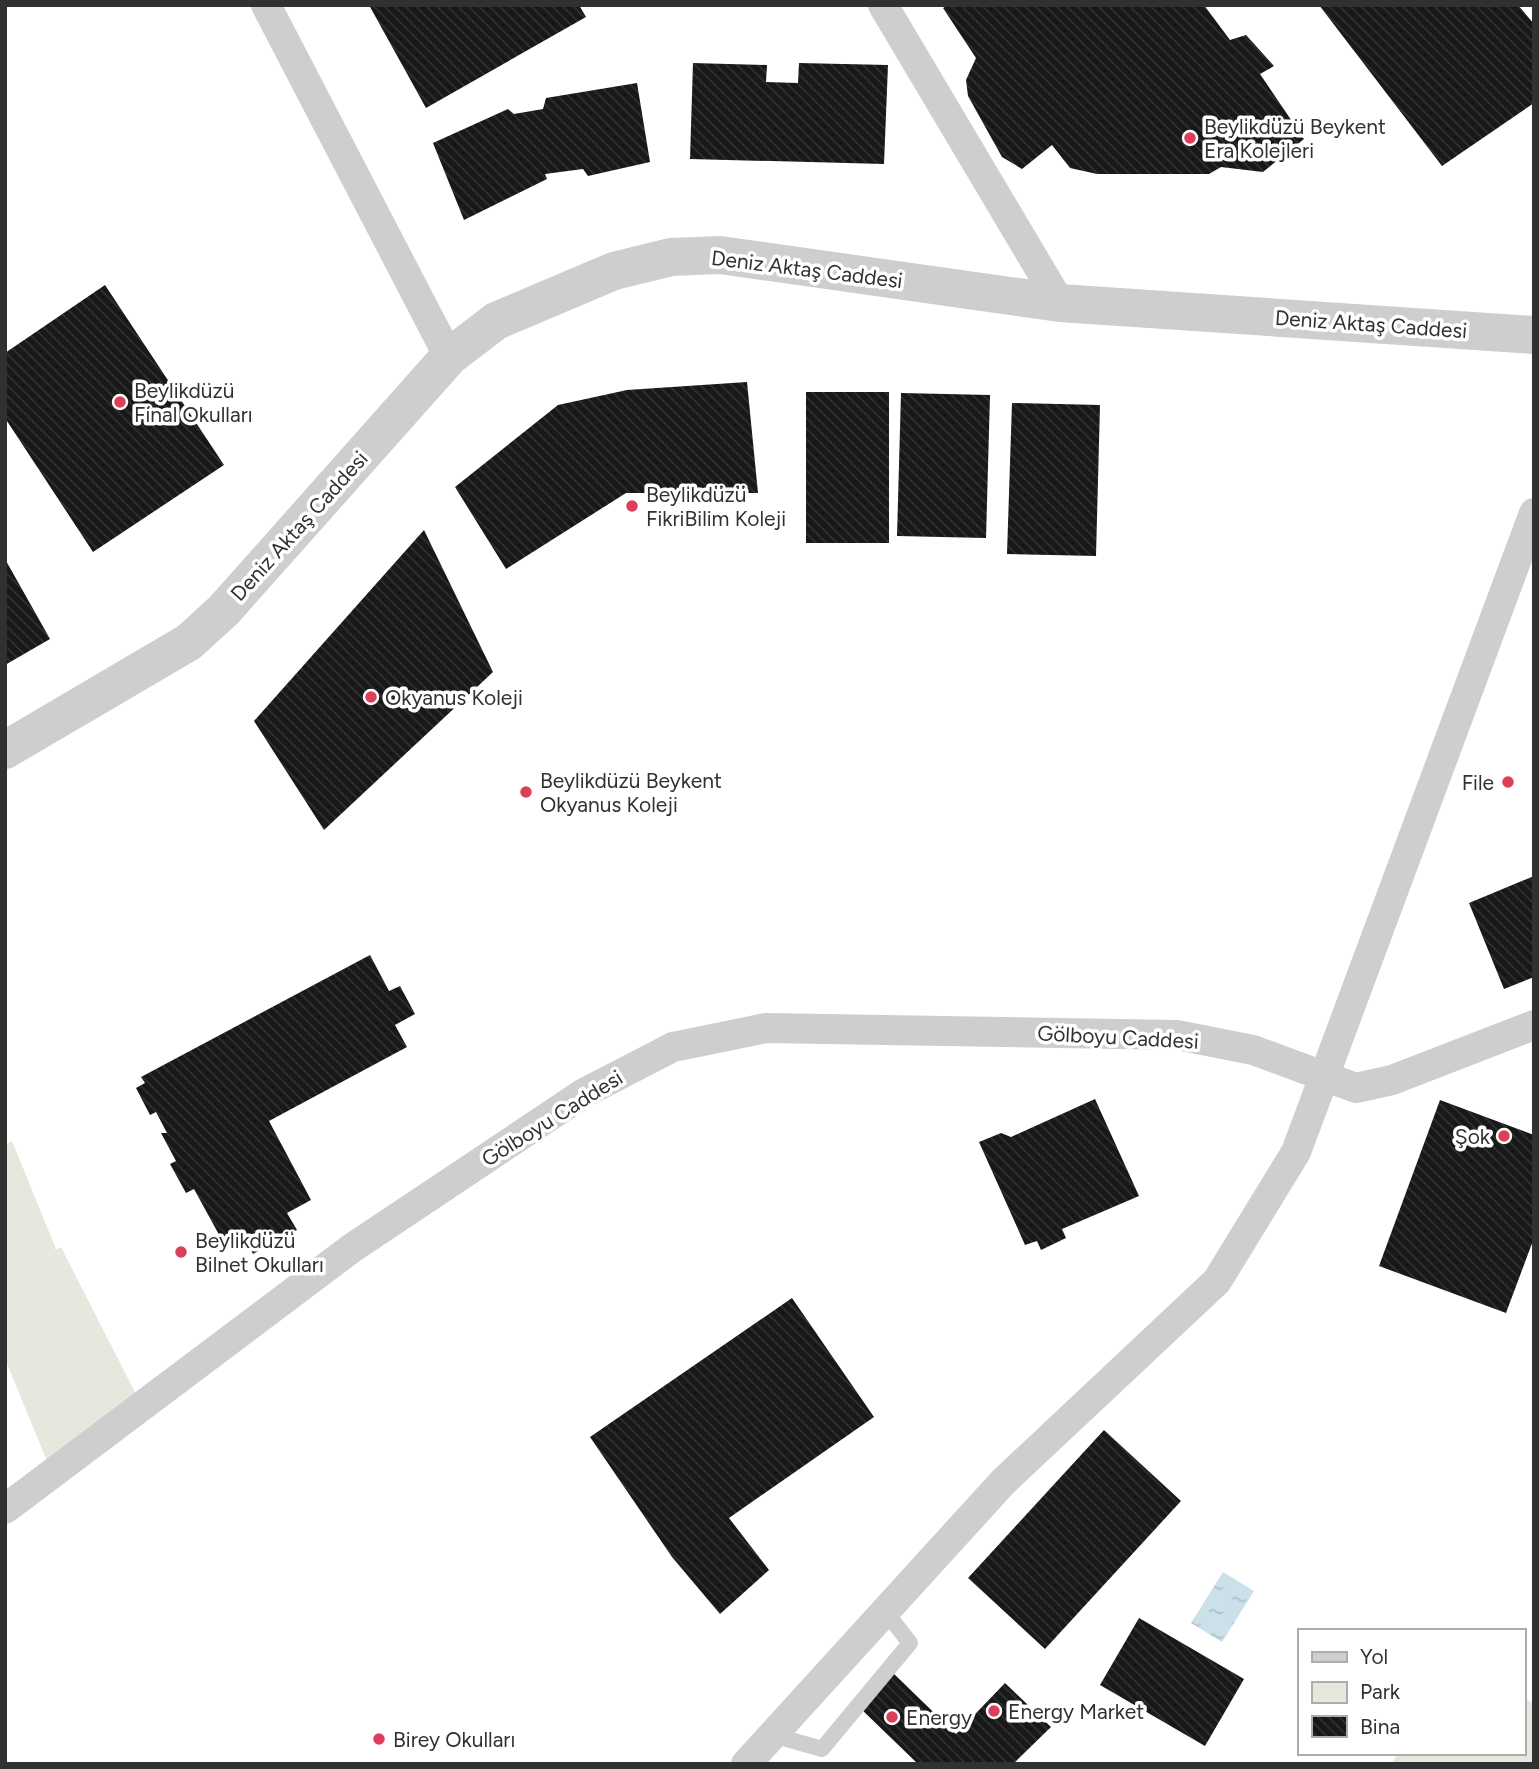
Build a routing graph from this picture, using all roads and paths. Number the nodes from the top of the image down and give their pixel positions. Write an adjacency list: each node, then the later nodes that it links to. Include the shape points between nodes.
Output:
1 (266, 5): 5 (street)
2 (883, 5): 3 (street)
3 (1060, 303): 4 (street, Deniz Aktaş Caddesi); 5 (street, Deniz Aktaş Caddesi, via 720,255 671,257 614,271 536,302 496,321)
4 (1534, 335)
5 (449, 356): 7 (street, Deniz Aktaş Caddesi, via 224,610 189,642)
6 (1534, 513): 9 (street)
7 (5, 750)
8 (1534, 1025): 9 (street, Gölboyu Caddesi, via 1392,1080 1356,1088)
9 (1322, 1077): 10 (street, Gölboyu Caddesi, via 1253,1050 1177,1035 766,1028 673,1047 584,1093 352,1248); 11 (street, via 1296,1152 1217,1281 1003,1482)
10 (5, 1509)
11 (885, 1611): 12 (street); 12 (lane, via 910,1643 822,1749)
12 (773, 1735): 13 (street)
13 (746, 1764)

